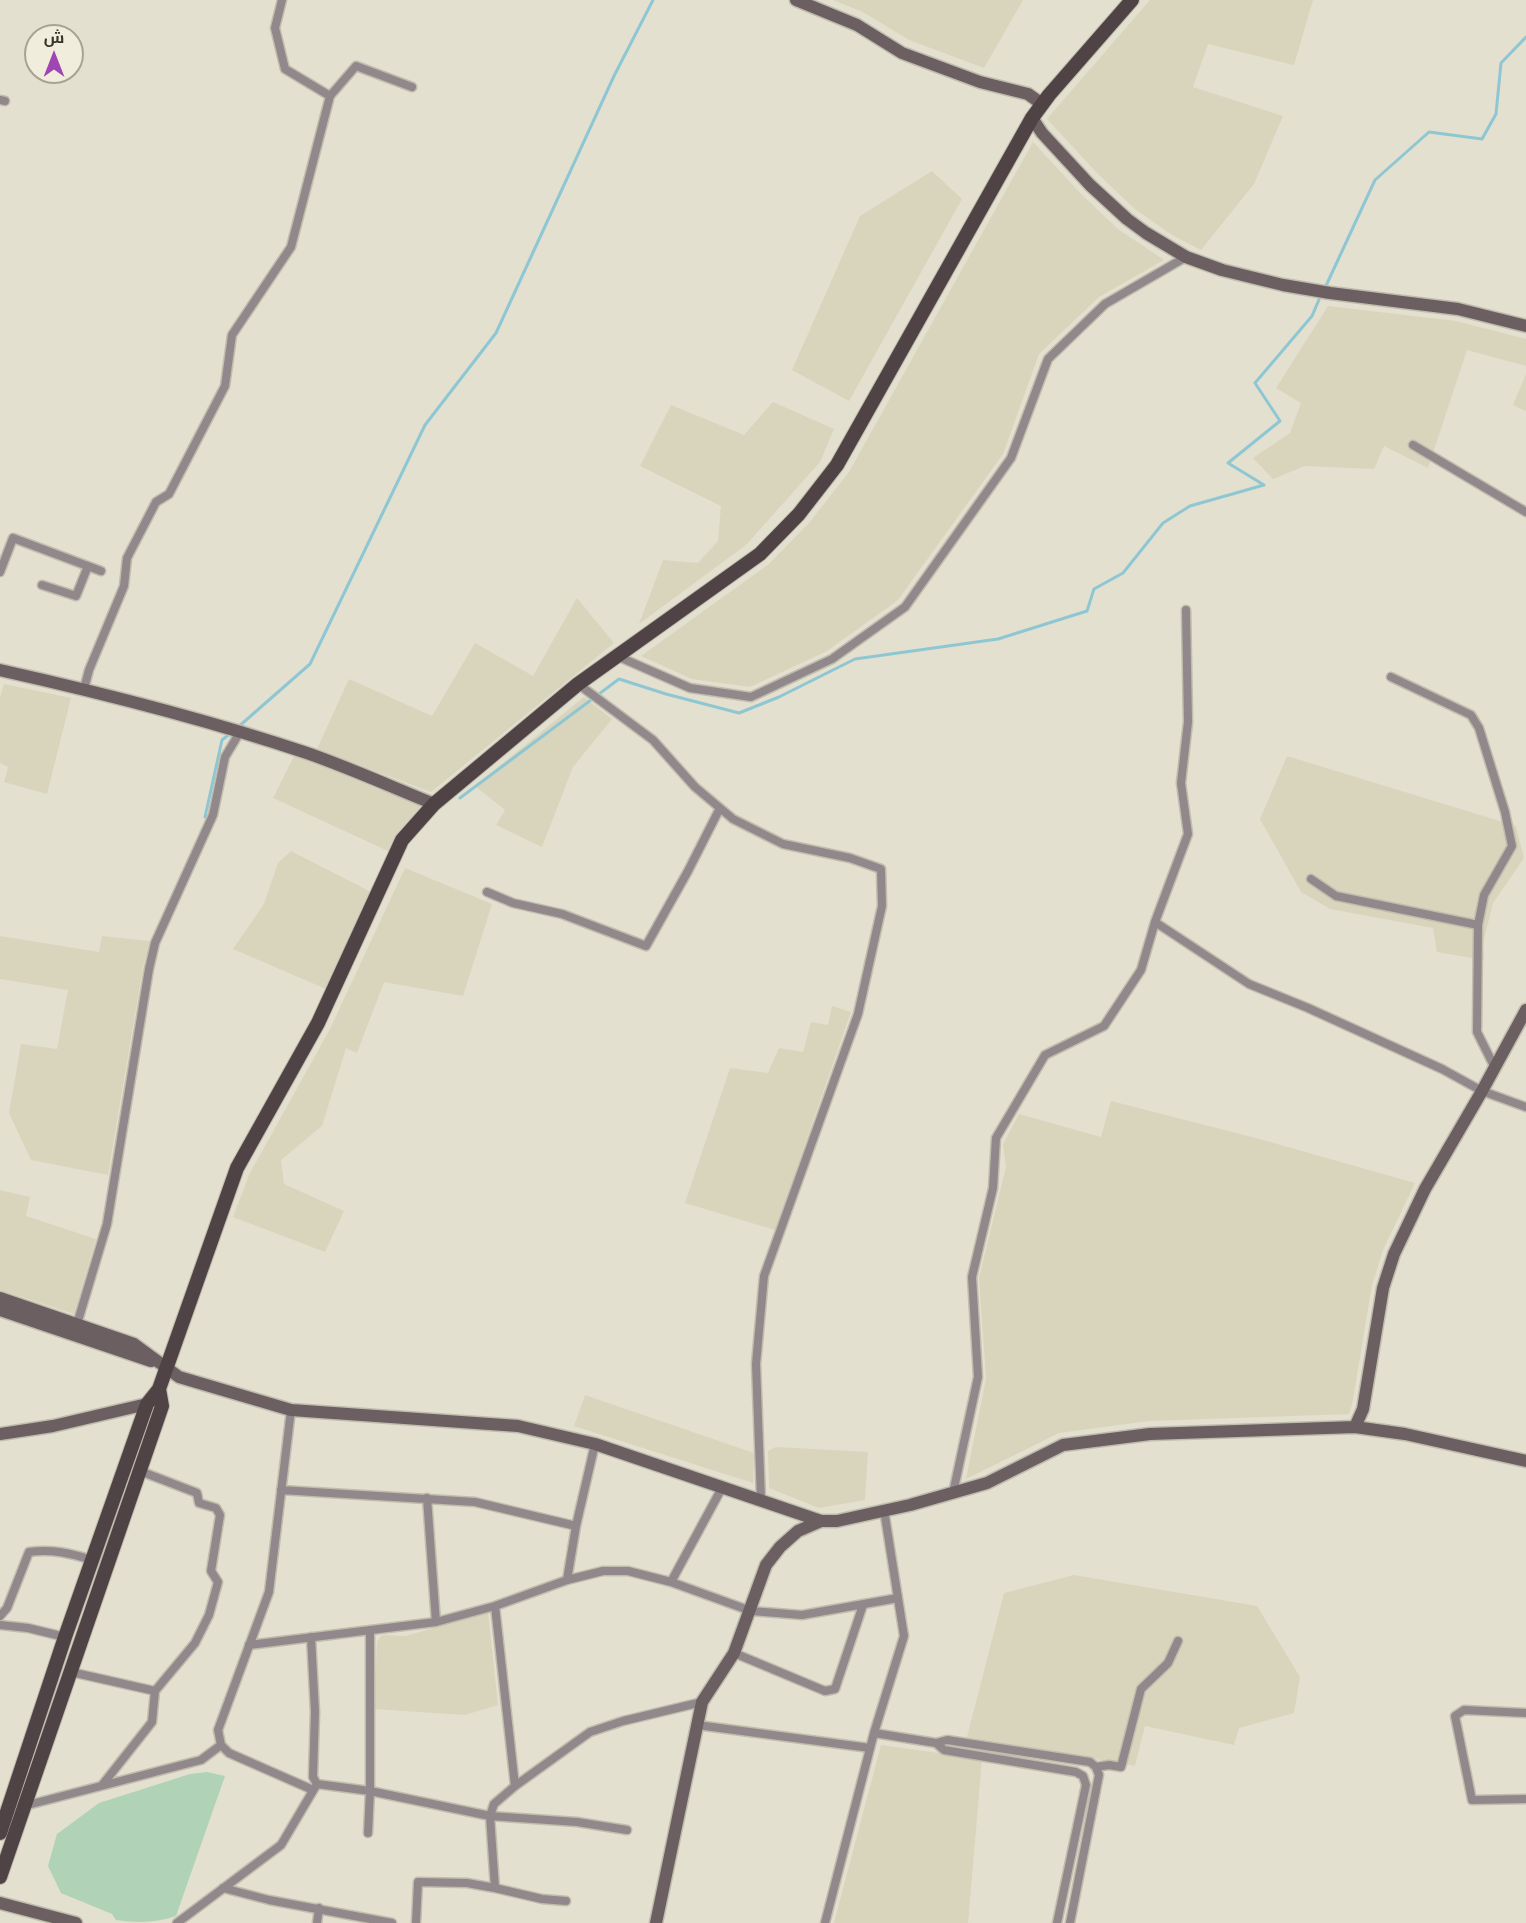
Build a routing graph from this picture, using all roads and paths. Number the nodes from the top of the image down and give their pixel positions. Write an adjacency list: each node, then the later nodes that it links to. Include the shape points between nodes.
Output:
1 (282, 0): 5 (street, via 275,28 285,69)
2 (796, 0): 6 (main road, via 857,25 902,53 980,82 1028,94)
3 (1132, 0): 6 (main road)
4 (412, 87): 5 (street, via 356,66)
5 (330, 96): 21 (street, via 291,247 232,335 225,386 169,494 156,502 127,558 124,586)
6 (1042, 104): 7 (main road)
7 (1032, 117): 8 (main road, via 1042,133 1126,219); 17 (main road, via 837,465 799,514 760,554)
8 (1186, 257): 9 (main road, via 1283,285 1458,309); 17 (street, via 1105,304 1047,359 1011,458 905,607 832,659 751,697 690,688)
9 (1526, 326)
10 (1413, 445): 11 (street)
11 (1526, 512)
12 (88, 566): 13 (street); 14 (street, via 13,538); 15 (street, via 76,596)
13 (101, 571)
14 (0, 572)
15 (42, 585)
16 (1186, 610): 27 (street, via 1188,722 1181,783 1188,834)
17 (617, 656): 20 (main road)
18 (0, 670): 21 (main road)
19 (1391, 677): 28 (street, via 1472,715 1479,728 1512,846 1484,895)
20 (578, 684): 23 (main road); 24 (street, via 653,740 695,787)
21 (84, 689): 22 (main road)
22 (240, 732): 23 (main road, via 309,754); 35 (street, via 225,757 213,815 155,943 107,1224)
23 (434, 804): 36 (main road, via 402,840 318,1023 237,1168)
24 (720, 808): 26 (street, via 646,946 562,914 513,903); 49 (street, via 733,819 783,844 881,869 882,906 858,1014 764,1276 756,1364)
25 (1311, 879): 28 (street, via 1336,896)
26 (487, 892)
27 (1155, 922): 31 (street, via 1249,984 1442,1069); 47 (street, via 1141,970 1104,1026 1045,1055 996,1138 993,1188 972,1277 978,1377)
28 (1478, 925): 30 (street, via 1476,1032)
29 (1526, 1011): 30 (main road)
30 (1495, 1068): 31 (main road)
31 (1482, 1091): 32 (street); 40 (main road, via 1425,1189 1394,1254 1382,1296 1364,1408)
32 (1526, 1107)
33 (0, 1298): 35 (main road)
34 (0, 1310): 36 (main road)
35 (77, 1324): 36 (main road, via 134,1344)
36 (166, 1366): 37 (main road); 39 (main road, via 179,1377)
37 (159, 1389): 38 (main road); 44 (main road, via 162,1406)
38 (147, 1404): 41 (main road); 53 (main road)
39 (291, 1410): 42 (main road, via 518,1426); 46 (street)
40 (1355, 1427): 43 (main road); 47 (main road, via 1159,1434 1063,1445 987,1484)
41 (0, 1434)
42 (595, 1444): 45 (main road); 52 (street)
43 (1526, 1461)
44 (140, 1472): 69 (main road); 70 (street, via 197,1493 199,1503 216,1509 220,1515 211,1571 218,1582 209,1615 195,1643)
45 (723, 1486): 49 (main road); 55 (street)
46 (281, 1490): 48 (street); 67 (street, via 269,1593)
47 (953, 1493): 50 (main road)
48 (427, 1498): 52 (street, via 475,1502); 61 (street)
49 (761, 1499): 51 (main road)
50 (884, 1510): 51 (main road); 56 (street)
51 (821, 1521): 59 (main road, via 798,1531 773,1556 766,1565)
52 (576, 1526): 54 (street)
53 (92, 1560): 60 (street, via 49,1550 29,1552 7,1608); 64 (main road)
54 (567, 1580): 55 (street, via 603,1571 628,1571); 58 (street)
55 (671, 1582): 59 (street)
56 (898, 1598): 57 (street); 74 (street, via 904,1636)
57 (863, 1605): 59 (street, via 802,1615); 68 (street, via 835,1689 825,1691)
58 (495, 1606): 61 (street); 80 (street)
59 (751, 1611): 68 (main road)
60 (0, 1616)
61 (436, 1622): 63 (street)
62 (0, 1625): 64 (street)
63 (370, 1630): 65 (street); 82 (street)
64 (65, 1637): 87 (main road)
65 (310, 1637): 67 (street); 81 (street)
66 (1178, 1641): 78 (street, via 1168,1663 1142,1689 1121,1767)
67 (249, 1645): 76 (street, via 218,1730)
68 (735, 1653): 71 (main road)
69 (71, 1672): 70 (street); 84 (main road)
70 (155, 1691): 79 (street, via 152,1722)
71 (702, 1702): 73 (main road); 80 (street, via 590,1732)
72 (1526, 1713): 83 (street, via 1464,1710 1455,1716 1472,1800)
73 (697, 1725): 77 (street); 101 (main road)
74 (874, 1733): 75 (street); 77 (street)
75 (936, 1743): 78 (street, via 947,1740 1090,1762); 103 (street, via 944,1750 1083,1776 1086,1785)
76 (221, 1745): 79 (street, via 201,1760); 81 (street, via 229,1753)
77 (870, 1748): 102 (street)
78 (1096, 1767): 104 (street, via 1099,1775)
79 (103, 1784): 84 (street)
80 (516, 1786): 85 (street, via 494,1804)
81 (315, 1787): 82 (street); 90 (street, via 280,1845)
82 (370, 1791): 85 (street); 88 (street)
83 (1526, 1799)
84 (24, 1806): 89 (main road)
85 (490, 1816): 86 (street); 91 (street)
86 (627, 1830)
87 (0, 1833)
88 (368, 1833)
89 (0, 1877)
90 (223, 1888): 94 (street); 97 (street)
91 (495, 1888): 92 (street); 100 (street, via 418,1882)
92 (566, 1901)
93 (0, 1903): 95 (main road)
94 (319, 1908): 98 (street); 99 (street)
95 (59, 1921): 96 (main road)
96 (76, 1923)
97 (177, 1923)
98 (317, 1923)
99 (392, 1923)
100 (416, 1923)
101 (656, 1923)
102 (825, 1923)
103 (1057, 1923)
104 (1070, 1923)

